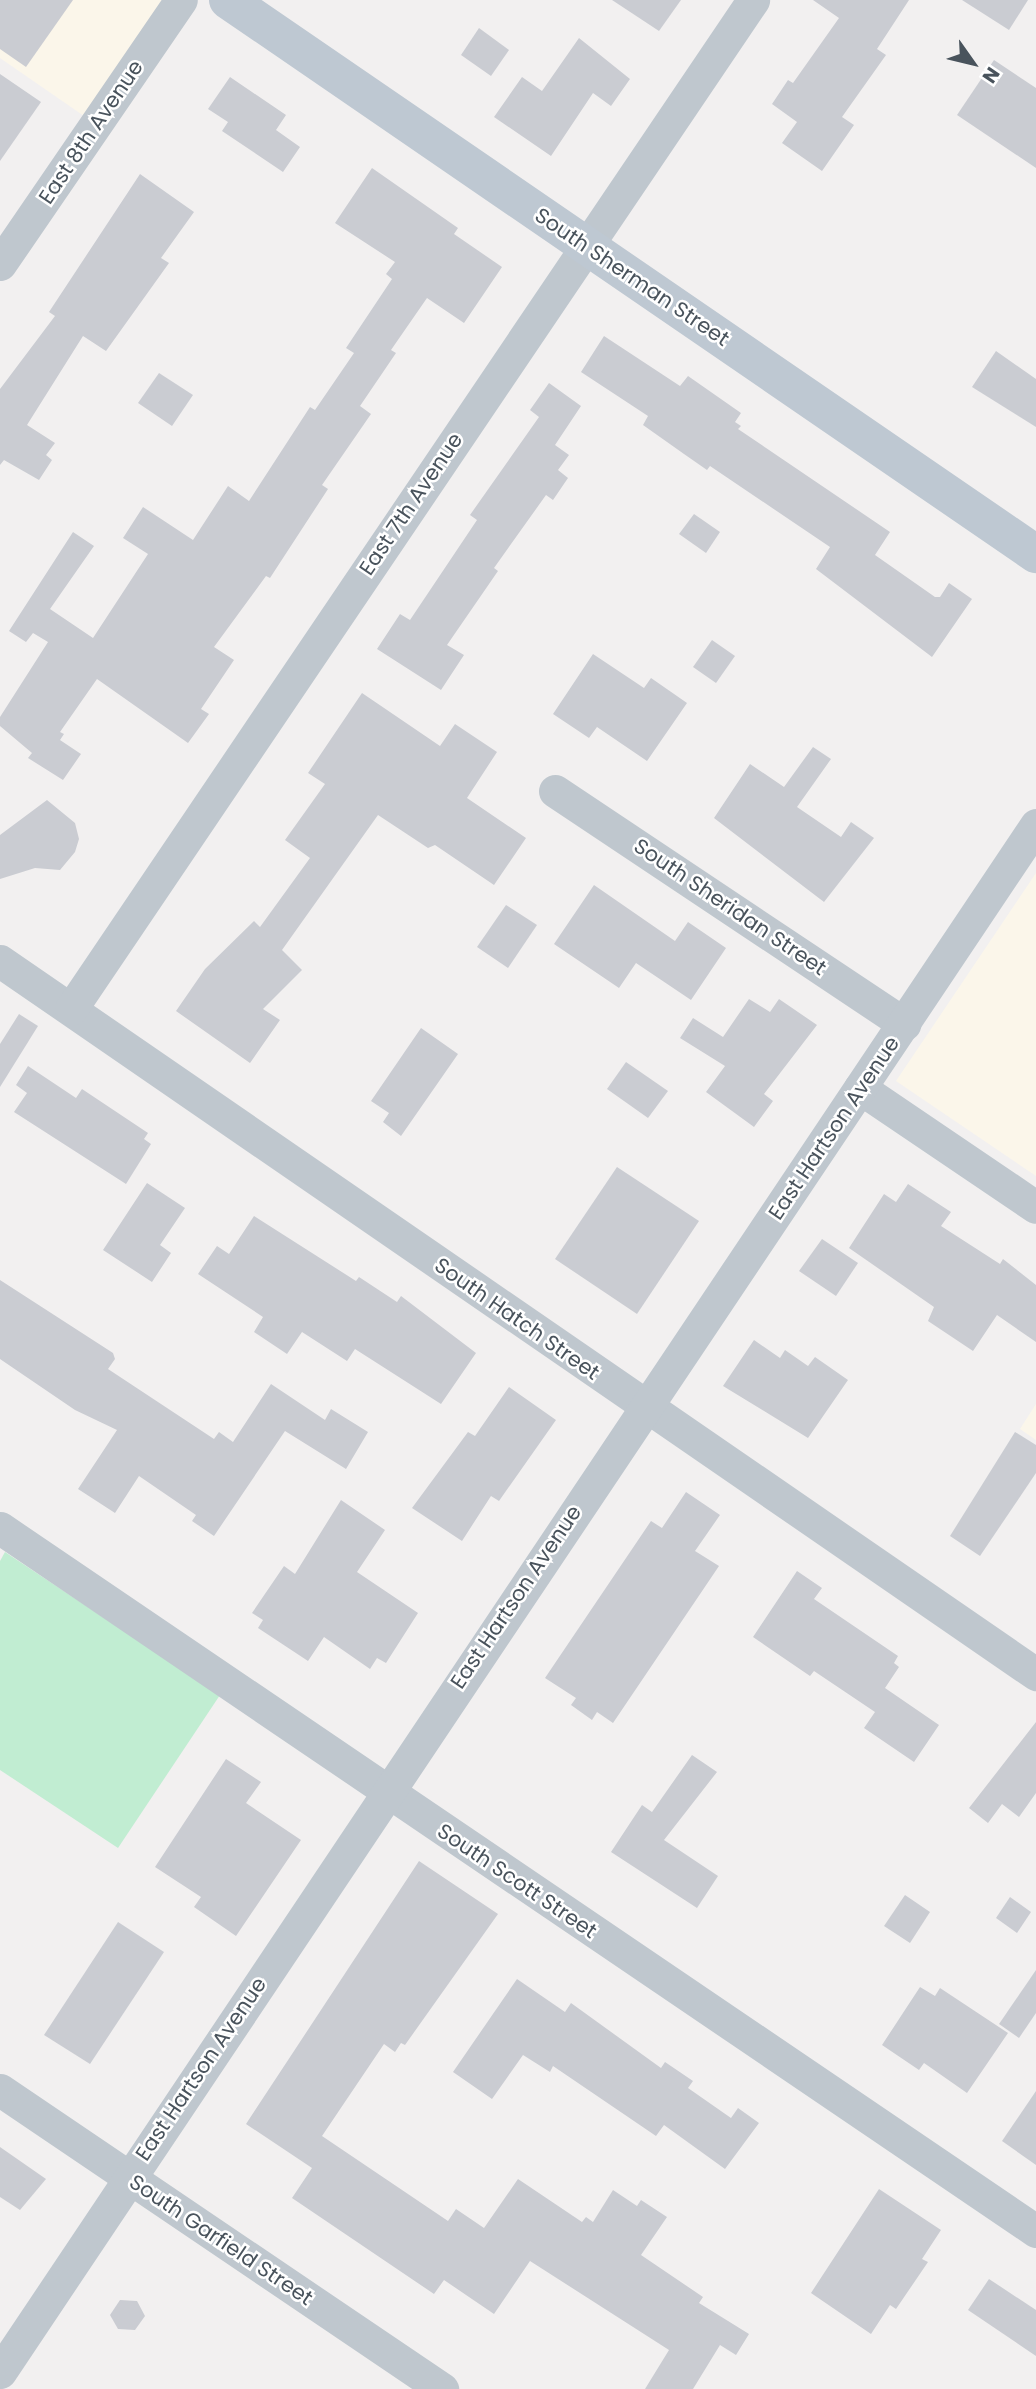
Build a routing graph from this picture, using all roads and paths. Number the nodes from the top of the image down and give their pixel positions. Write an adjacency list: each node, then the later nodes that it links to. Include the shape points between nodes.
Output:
1 (181, 0): 5 (street, East 8th Avenue)
2 (228, 0): 4 (street, South Sherman Street)
3 (753, 0): 4 (street, East 7th Avenue)
4 (585, 245): 6 (street, South Sherman Street); 10 (street, East 7th Avenue)
5 (0, 264)
6 (1036, 554)
7 (555, 791): 11 (street, South Sheridan Street)
8 (1036, 825): 11 (street, East Hartson Avenue)
9 (0, 961): 10 (street, South Hatch Street)
10 (71, 1009): 14 (street, South Hatch Street)
11 (904, 1024): 12 (street, East Hartson Avenue)
12 (860, 1088): 13 (street); 14 (street, East Hartson Avenue)
13 (1036, 1207)
14 (645, 1408): 16 (street, South Hatch Street); 17 (street, East Hartson Avenue)
15 (0, 1528): 17 (street, South Scott Street)
16 (1036, 1674)
17 (385, 1792): 19 (street, East Hartson Avenue); 20 (street, South Scott Street)
18 (0, 2090): 19 (street, South Garfield Street)
19 (128, 2178): 21 (street, East Hartson Avenue); 22 (street, South Garfield Street)
20 (1036, 2231)
21 (0, 2372)
22 (442, 2389)

